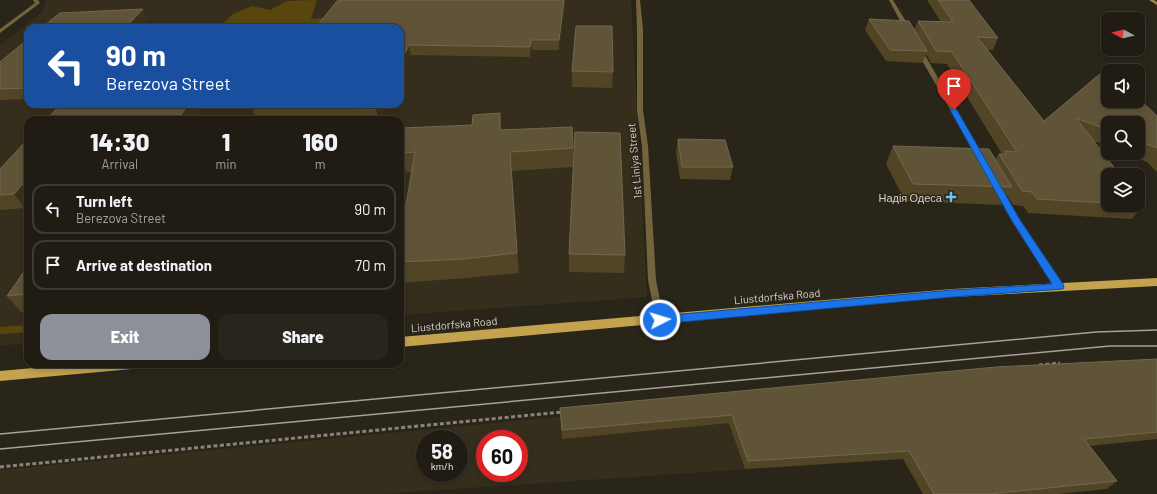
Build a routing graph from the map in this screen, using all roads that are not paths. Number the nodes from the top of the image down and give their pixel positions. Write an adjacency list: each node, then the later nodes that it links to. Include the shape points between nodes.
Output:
1 (35, 0): 6 (street, via 38,3)
2 (638, 0): 13 (street, 1st Liniya Street, via 640,110 645,146 652,280)
3 (891, 0): 7 (street)
4 (1151, 0): 5 (main road)
5 (1157, 4)
6 (0, 31)
7 (910, 34)
8 (914, 41): 9 (street)
9 (985, 166)
10 (996, 186): 12 (street)
11 (1157, 282): 12 (main road, Liustdorfska Road)
12 (1059, 287): 13 (main road, Liustdorfska Road, via 952,293)
13 (660, 320): 14 (main road, Liustdorfska Road)
14 (404, 342)
15 (88, 368): 16 (main road)
16 (0, 376)

